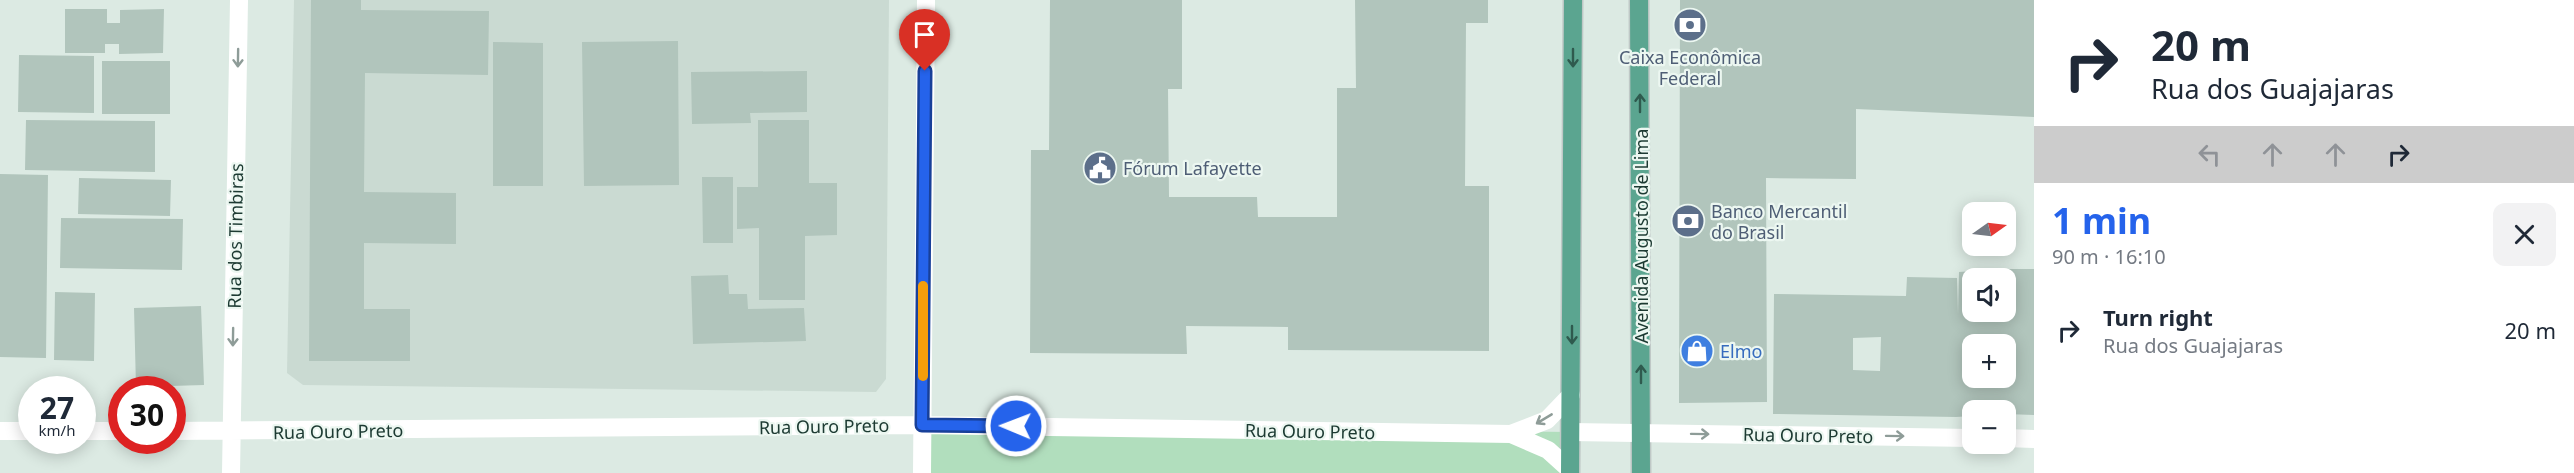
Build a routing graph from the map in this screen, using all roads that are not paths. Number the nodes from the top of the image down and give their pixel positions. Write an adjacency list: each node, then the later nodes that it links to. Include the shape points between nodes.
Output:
1 (239, 0): 10 (street, Rua dos Timbiras, one-way to 10)
2 (926, 0): 6 (street)
3 (1573, 0): 5 (main road, one-way to 5)
4 (1639, 0): 12 (main road, Avenida Augusto de Lima, one-way to 4)
5 (1571, 395): 11 (main road); 13 (street, Rua Ouro Preto, one-way to 13, via 1547,420)
6 (922, 425): 10 (street, Rua Ouro Preto); 13 (street, Rua Ouro Preto); 19 (street)
7 (0, 431): 8 (street)
8 (18, 431)
9 (186, 431): 10 (street, Rua Ouro Preto)
10 (231, 432): 18 (street, Rua dos Timbiras)
11 (1571, 432): 12 (street, Rua Ouro Preto); 17 (main road)
12 (1641, 433): 14 (street, Rua Ouro Preto, one-way to 14); 20 (main road, Avenida Augusto de Lima)
13 (1511, 434): 17 (street, Rua Ouro Preto, via 1548,450)
14 (1962, 438)
15 (2016, 438): 16 (street)
16 (2034, 438)
17 (1570, 471)
18 (231, 473)
19 (922, 473)
20 (1641, 473)

